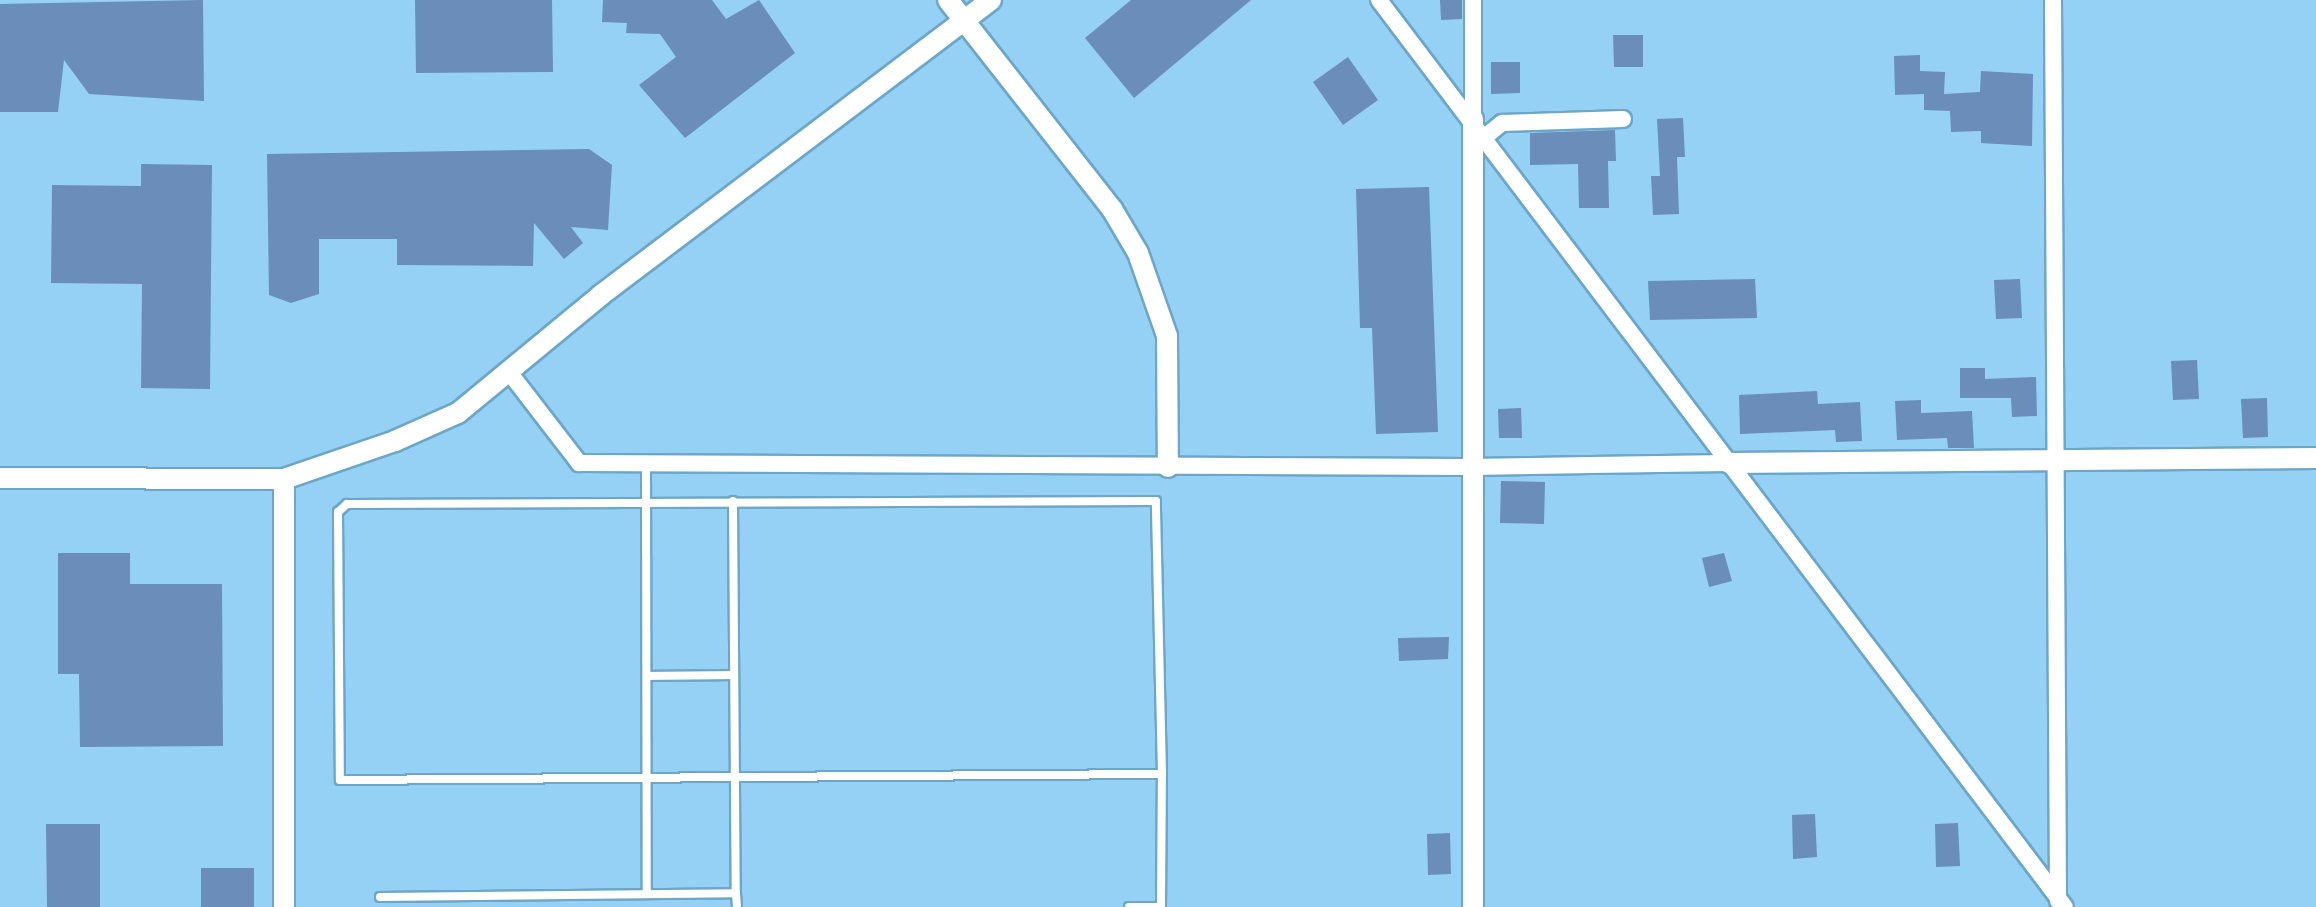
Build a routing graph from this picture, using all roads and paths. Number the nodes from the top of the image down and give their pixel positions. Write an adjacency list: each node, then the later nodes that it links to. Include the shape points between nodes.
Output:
1 (948, 0): 6 (street)
2 (991, 0): 6 (street)
3 (1379, 0): 8 (street)
4 (1473, 0): 8 (street)
5 (2053, 0): 11 (street)
6 (964, 21): 9 (street, via 601,295); 14 (street, via 1112,209 1138,253 1167,336)
7 (1623, 119): 8 (street)
8 (1479, 128): 12 (street); 15 (street)
9 (509, 372): 13 (street, via 579,463); 17 (street, via 458,413)
10 (2316, 458): 11 (street)
11 (2055, 459): 12 (street); 28 (street)
12 (1729, 463): 15 (street); 28 (street)
13 (646, 464): 14 (street); 19 (lane)
14 (1168, 467): 15 (street)
15 (1470, 467): 33 (street)
16 (0, 478): 17 (street)
17 (284, 479): 29 (street)
18 (733, 501): 19 (lane); 20 (lane); 22 (lane, via 1156,501)
19 (646, 503): 21 (lane); 24 (lane, via 347,504 338,512 338,527 340,780)
20 (734, 675): 21 (lane); 23 (lane)
21 (647, 676): 24 (lane)
22 (1162, 774): 23 (lane); 32 (lane)
23 (735, 778): 24 (lane); 25 (lane)
24 (647, 779): 26 (lane)
25 (736, 893): 26 (lane); 30 (lane)
26 (647, 894): 27 (lane)
27 (380, 897)
28 (2061, 904)
29 (284, 907)
30 (737, 907)
31 (1129, 907): 32 (lane)
32 (1161, 907)
33 (1473, 907)

